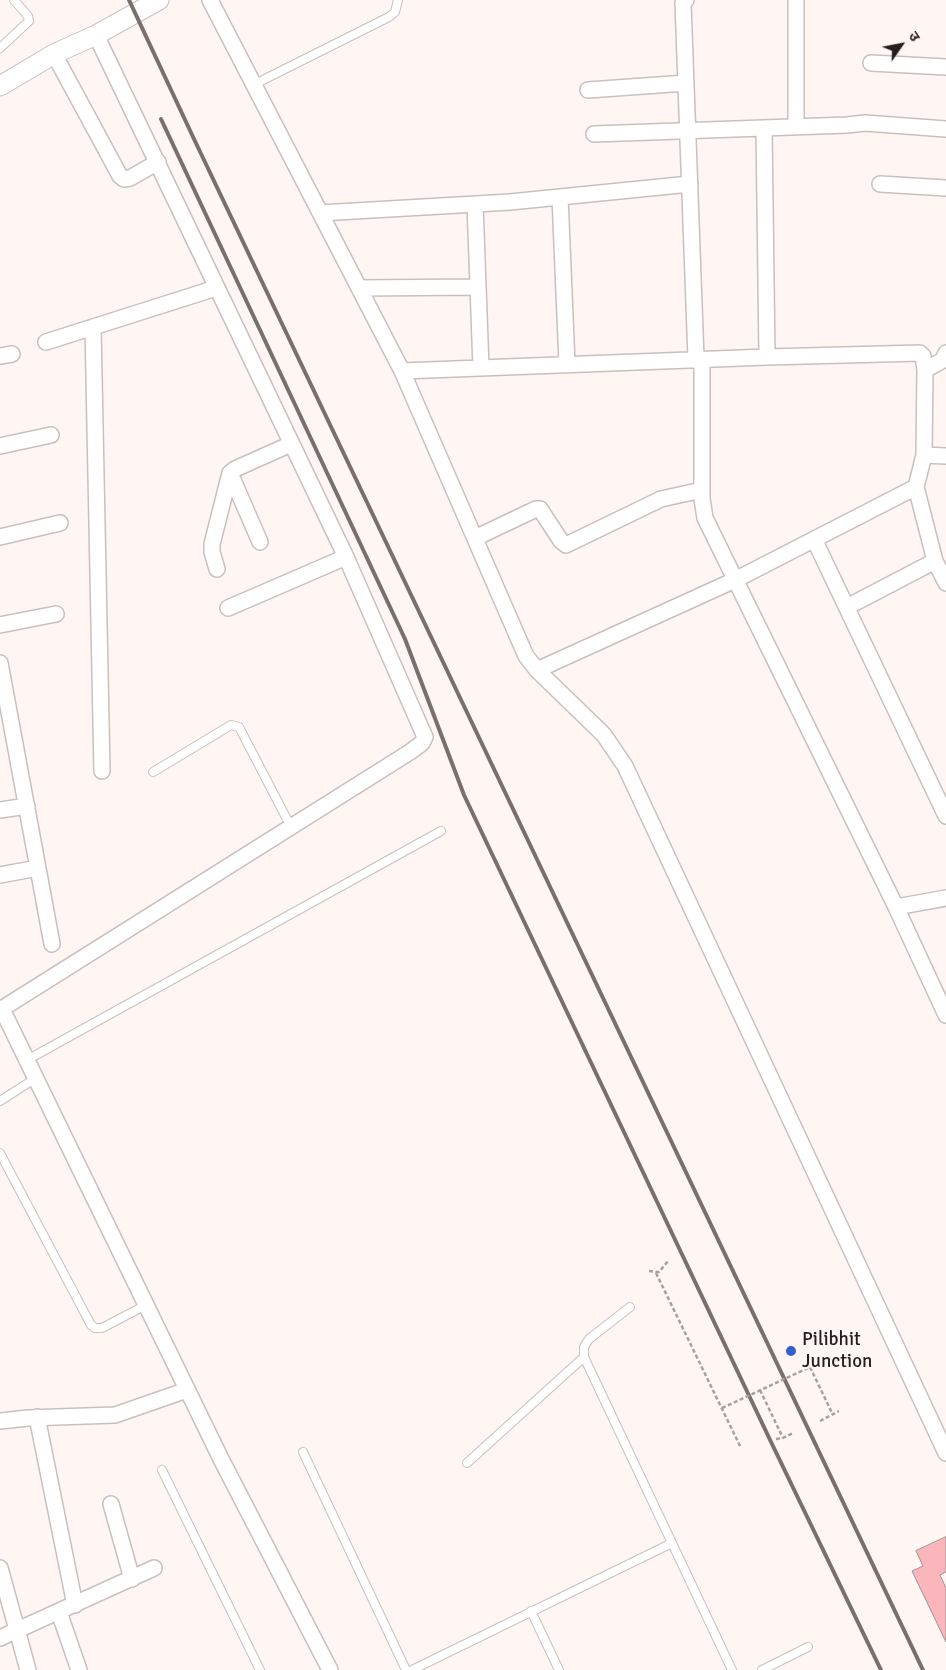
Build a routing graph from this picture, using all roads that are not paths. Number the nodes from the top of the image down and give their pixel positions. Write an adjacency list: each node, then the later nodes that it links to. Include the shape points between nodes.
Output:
1 (14, 0): 8 (lane, via 29,21)
2 (159, 0): 7 (street)
3 (210, 0): 13 (street)
4 (398, 0): 13 (lane, via 395,12 388,17)
5 (686, 0): 12 (street, via 683,3)
6 (796, 0): 16 (street)
7 (96, 35): 9 (street); 21 (street)
8 (0, 48)
9 (54, 54): 14 (street); 21 (street, via 120,176 130,178)
10 (871, 63): 11 (street)
11 (946, 67)
12 (686, 83): 15 (street); 19 (street)
13 (253, 85): 27 (street)
14 (0, 86)
15 (588, 90)
16 (796, 126): 17 (street); 18 (street, via 865,123)
17 (764, 128): 19 (street); 34 (street)
18 (946, 129)
19 (688, 130): 20 (street); 22 (street)
20 (594, 134)
21 (158, 162): 29 (street)
22 (690, 184): 25 (street); 35 (street)
23 (880, 184): 24 (street)
24 (946, 188)
25 (560, 197): 26 (street); 36 (street)
26 (475, 204): 27 (street); 28 (street)
27 (320, 213): 30 (street)
28 (478, 287): 30 (street); 37 (street)
29 (216, 288): 31 (street); 41 (street)
30 (359, 288): 39 (street)
31 (93, 327): 32 (street); 64 (street)
32 (46, 342)
33 (946, 353): 38 (street, via 943,360)
34 (767, 357): 35 (street); 38 (street, via 920,353)
35 (699, 359): 36 (street); 47 (street)
36 (567, 364): 37 (street)
37 (481, 368): 39 (street)
38 (925, 370): 43 (street)
39 (402, 371): 50 (street)
40 (51, 435): 42 (street)
41 (291, 444): 45 (street); 53 (street)
42 (0, 446)
43 (924, 455): 44 (street); 46 (street)
44 (946, 456)
45 (230, 473): 52 (street); 55 (street, via 212,544)
46 (916, 487): 51 (street); 54 (street)
47 (702, 490): 50 (street, via 661,499 566,544 561,542 540,509); 56 (street, via 705,518)
48 (60, 523): 49 (street)
49 (0, 537)
50 (476, 538): 63 (street, via 521,646)
51 (814, 539): 56 (street); 58 (street)
52 (260, 542)
53 (346, 557): 59 (street); 69 (street, via 425,737 410,752)
54 (935, 560): 57 (street); 58 (street)
55 (217, 569)
56 (734, 580): 63 (street); 74 (street)
57 (946, 583)
58 (847, 607): 68 (street)
59 (228, 608)
60 (56, 614): 61 (street)
61 (0, 625)
62 (0, 663): 66 (street)
63 (537, 670): 89 (street, via 604,735 625,766)
64 (102, 771)
65 (153, 772): 69 (lane, via 235,724)
66 (27, 806): 67 (street); 71 (street)
67 (0, 810)
68 (946, 816)
69 (291, 827): 76 (street)
70 (441, 831): 78 (lane)
71 (38, 868): 72 (street); 75 (street)
72 (0, 875)
73 (946, 898): 74 (street)
74 (896, 907): 77 (street)
75 (52, 944)
76 (1, 1010): 78 (street)
77 (946, 1015)
78 (27, 1060): 79 (street)
79 (36, 1078): 80 (lane); 82 (street)
80 (0, 1101)
81 (0, 1153): 82 (lane, via 91,1325 102,1328)
82 (146, 1305): 85 (street)
83 (630, 1307): 84 (lane, via 589,1338 584,1347)
84 (584, 1357): 90 (lane); 93 (lane)
85 (187, 1390): 86 (street, via 115,1415); 106 (street)
86 (37, 1418): 87 (street); 97 (street)
87 (0, 1421)
88 (303, 1452): 107 (lane)
89 (946, 1453)
90 (467, 1463)
91 (162, 1470): 105 (lane)
92 (111, 1504): 96 (street)
93 (672, 1543): 99 (lane); 110 (lane)
94 (0, 1568): 100 (street)
95 (154, 1568): 96 (street)
96 (132, 1578): 97 (street)
97 (75, 1604): 98 (street)
98 (59, 1612): 100 (street); 104 (street)
99 (532, 1612): 108 (lane); 109 (lane)
100 (17, 1630): 101 (street); 103 (street)
101 (0, 1638)
102 (808, 1647): 111 (lane)
103 (28, 1670)
104 (79, 1670)
105 (260, 1670)
106 (330, 1670)
107 (406, 1670)
108 (412, 1670)
109 (559, 1670)
110 (732, 1670)
111 (762, 1670)

